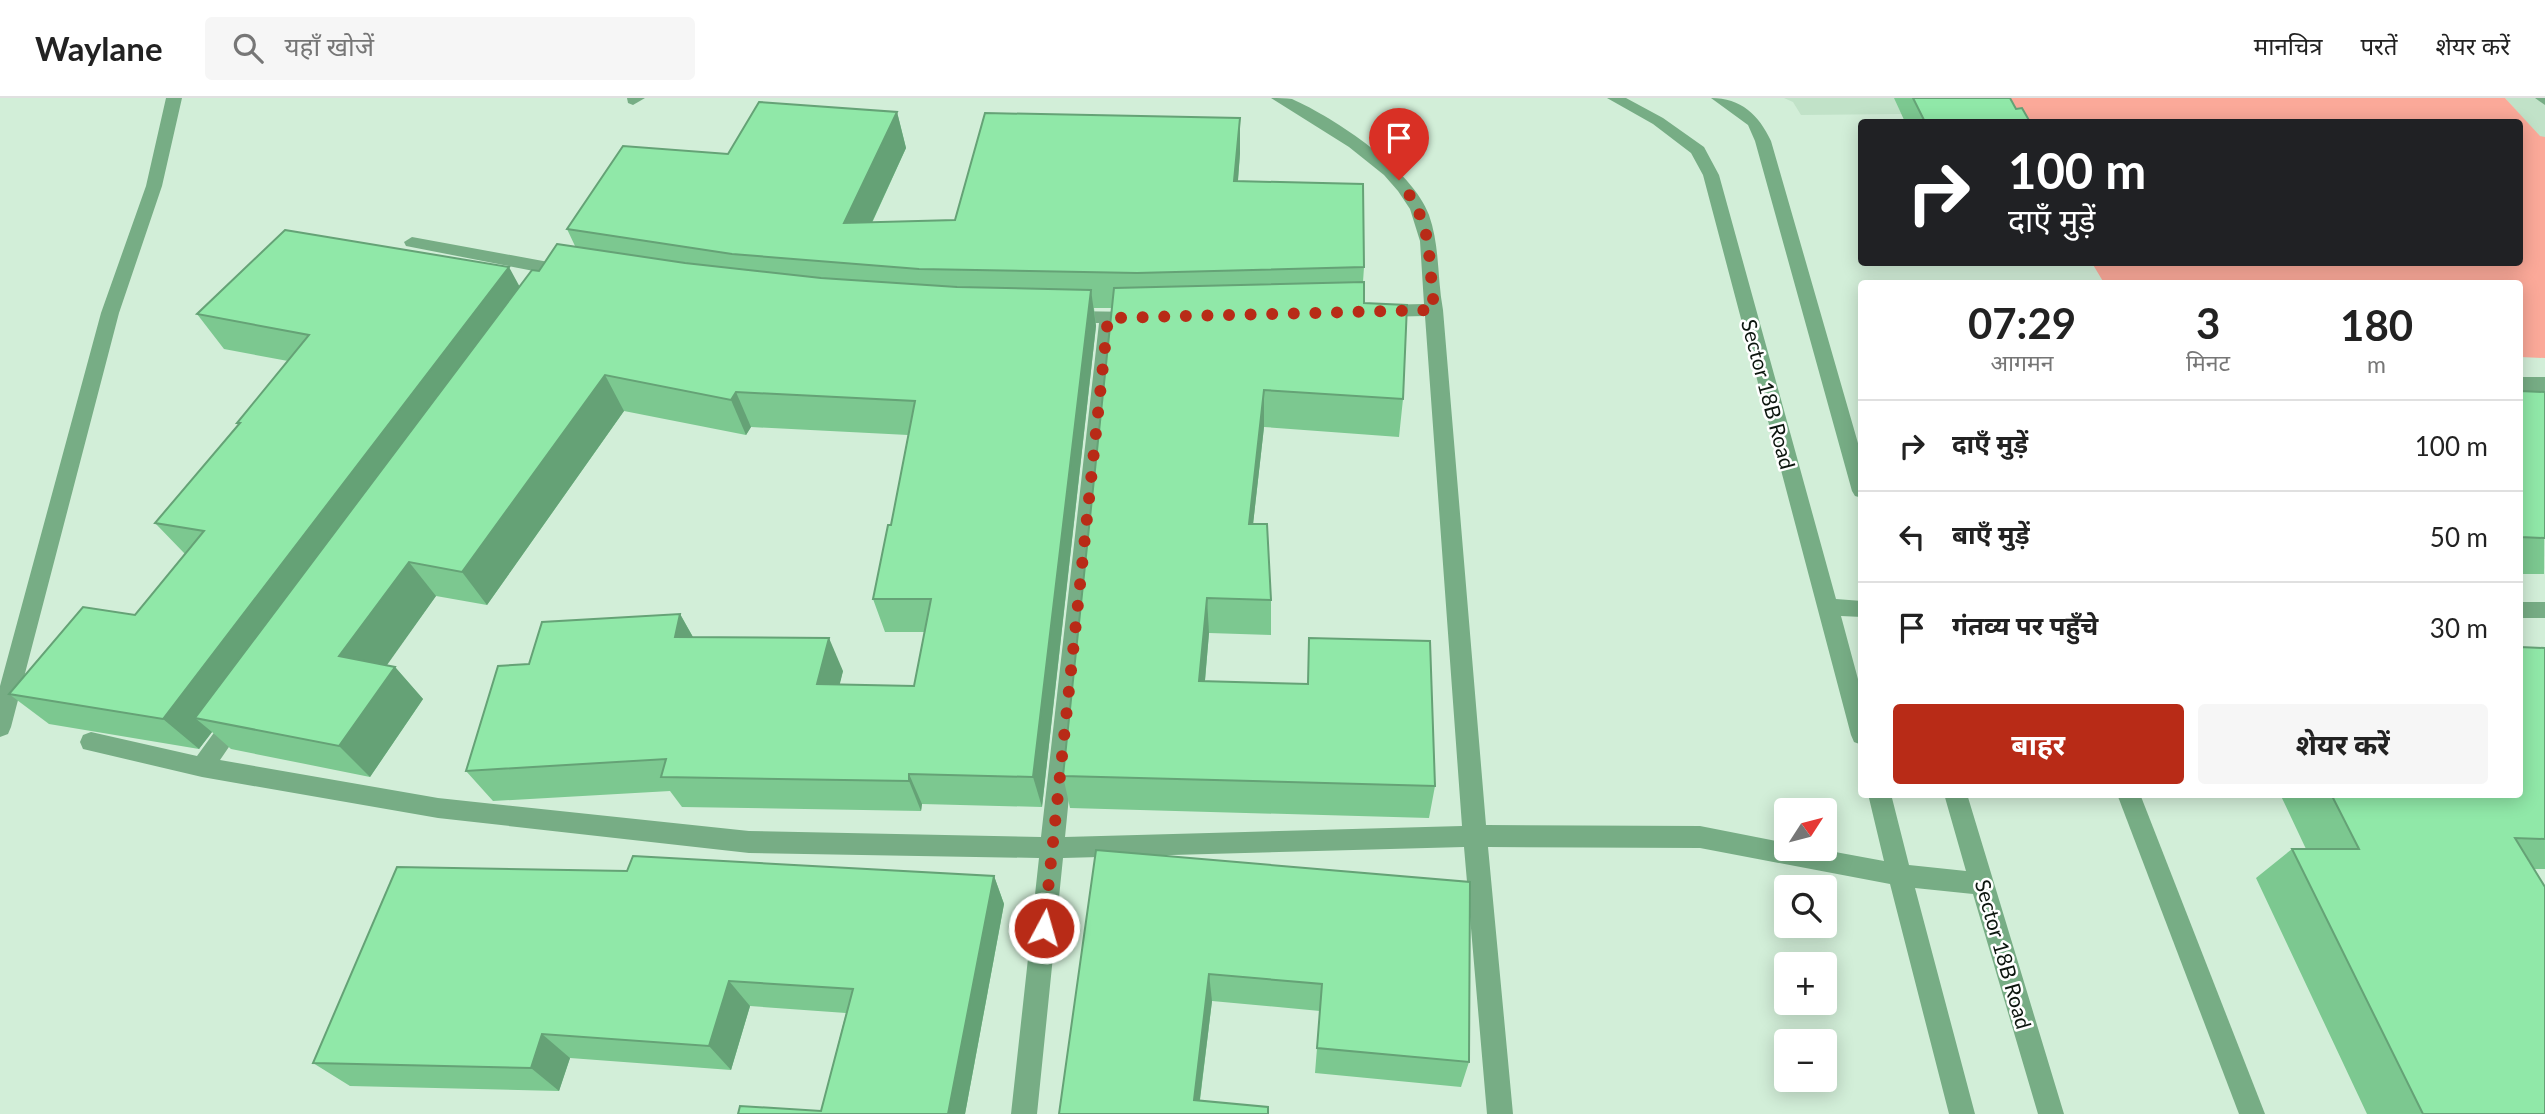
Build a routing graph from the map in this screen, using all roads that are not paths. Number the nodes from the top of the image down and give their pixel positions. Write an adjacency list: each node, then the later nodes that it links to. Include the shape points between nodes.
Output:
1 (174, 98): 23 (street, via 154,186 110,313)
2 (1279, 98): 9 (street, via 1399,180 1417,206 1428,241)
3 (1615, 98): 17 (street, Sector 18B Road, via 1698,150 1711,175)
4 (1719, 98): 16 (street, via 1755,123 1763,141)
5 (412, 242): 6 (street)
6 (564, 271): 7 (street); 8 (street)
7 (591, 275)
8 (548, 293)
9 (1434, 310): 10 (street); 29 (street)
10 (1366, 312)
11 (1055, 317): 13 (street)
12 (1149, 317): 13 (street)
13 (1108, 318): 30 (street)
14 (2523, 384): 15 (street)
15 (2545, 384)
16 (1858, 477)
17 (1826, 607): 18 (street); 22 (street, Sector 18B Road)
18 (1858, 609)
19 (2523, 610): 20 (street)
20 (2545, 610)
21 (251, 699): 25 (street)
22 (1858, 721)
23 (0, 727)
24 (91, 742): 25 (street)
25 (202, 767): 30 (street, via 438,808 749,842)
26 (1880, 798): 31 (street)
27 (1956, 798): 32 (street, Sector 18B Road)
28 (2130, 798): 37 (street)
29 (1475, 836): 30 (street); 31 (street, via 1700,838); 34 (street)
30 (1052, 848): 33 (street)
31 (1901, 875): 32 (street); 35 (street)
32 (1984, 884): 36 (street, Sector 18B Road)
33 (1024, 1114)
34 (1500, 1114)
35 (1962, 1114)
36 (2051, 1114)
37 (2252, 1114)

